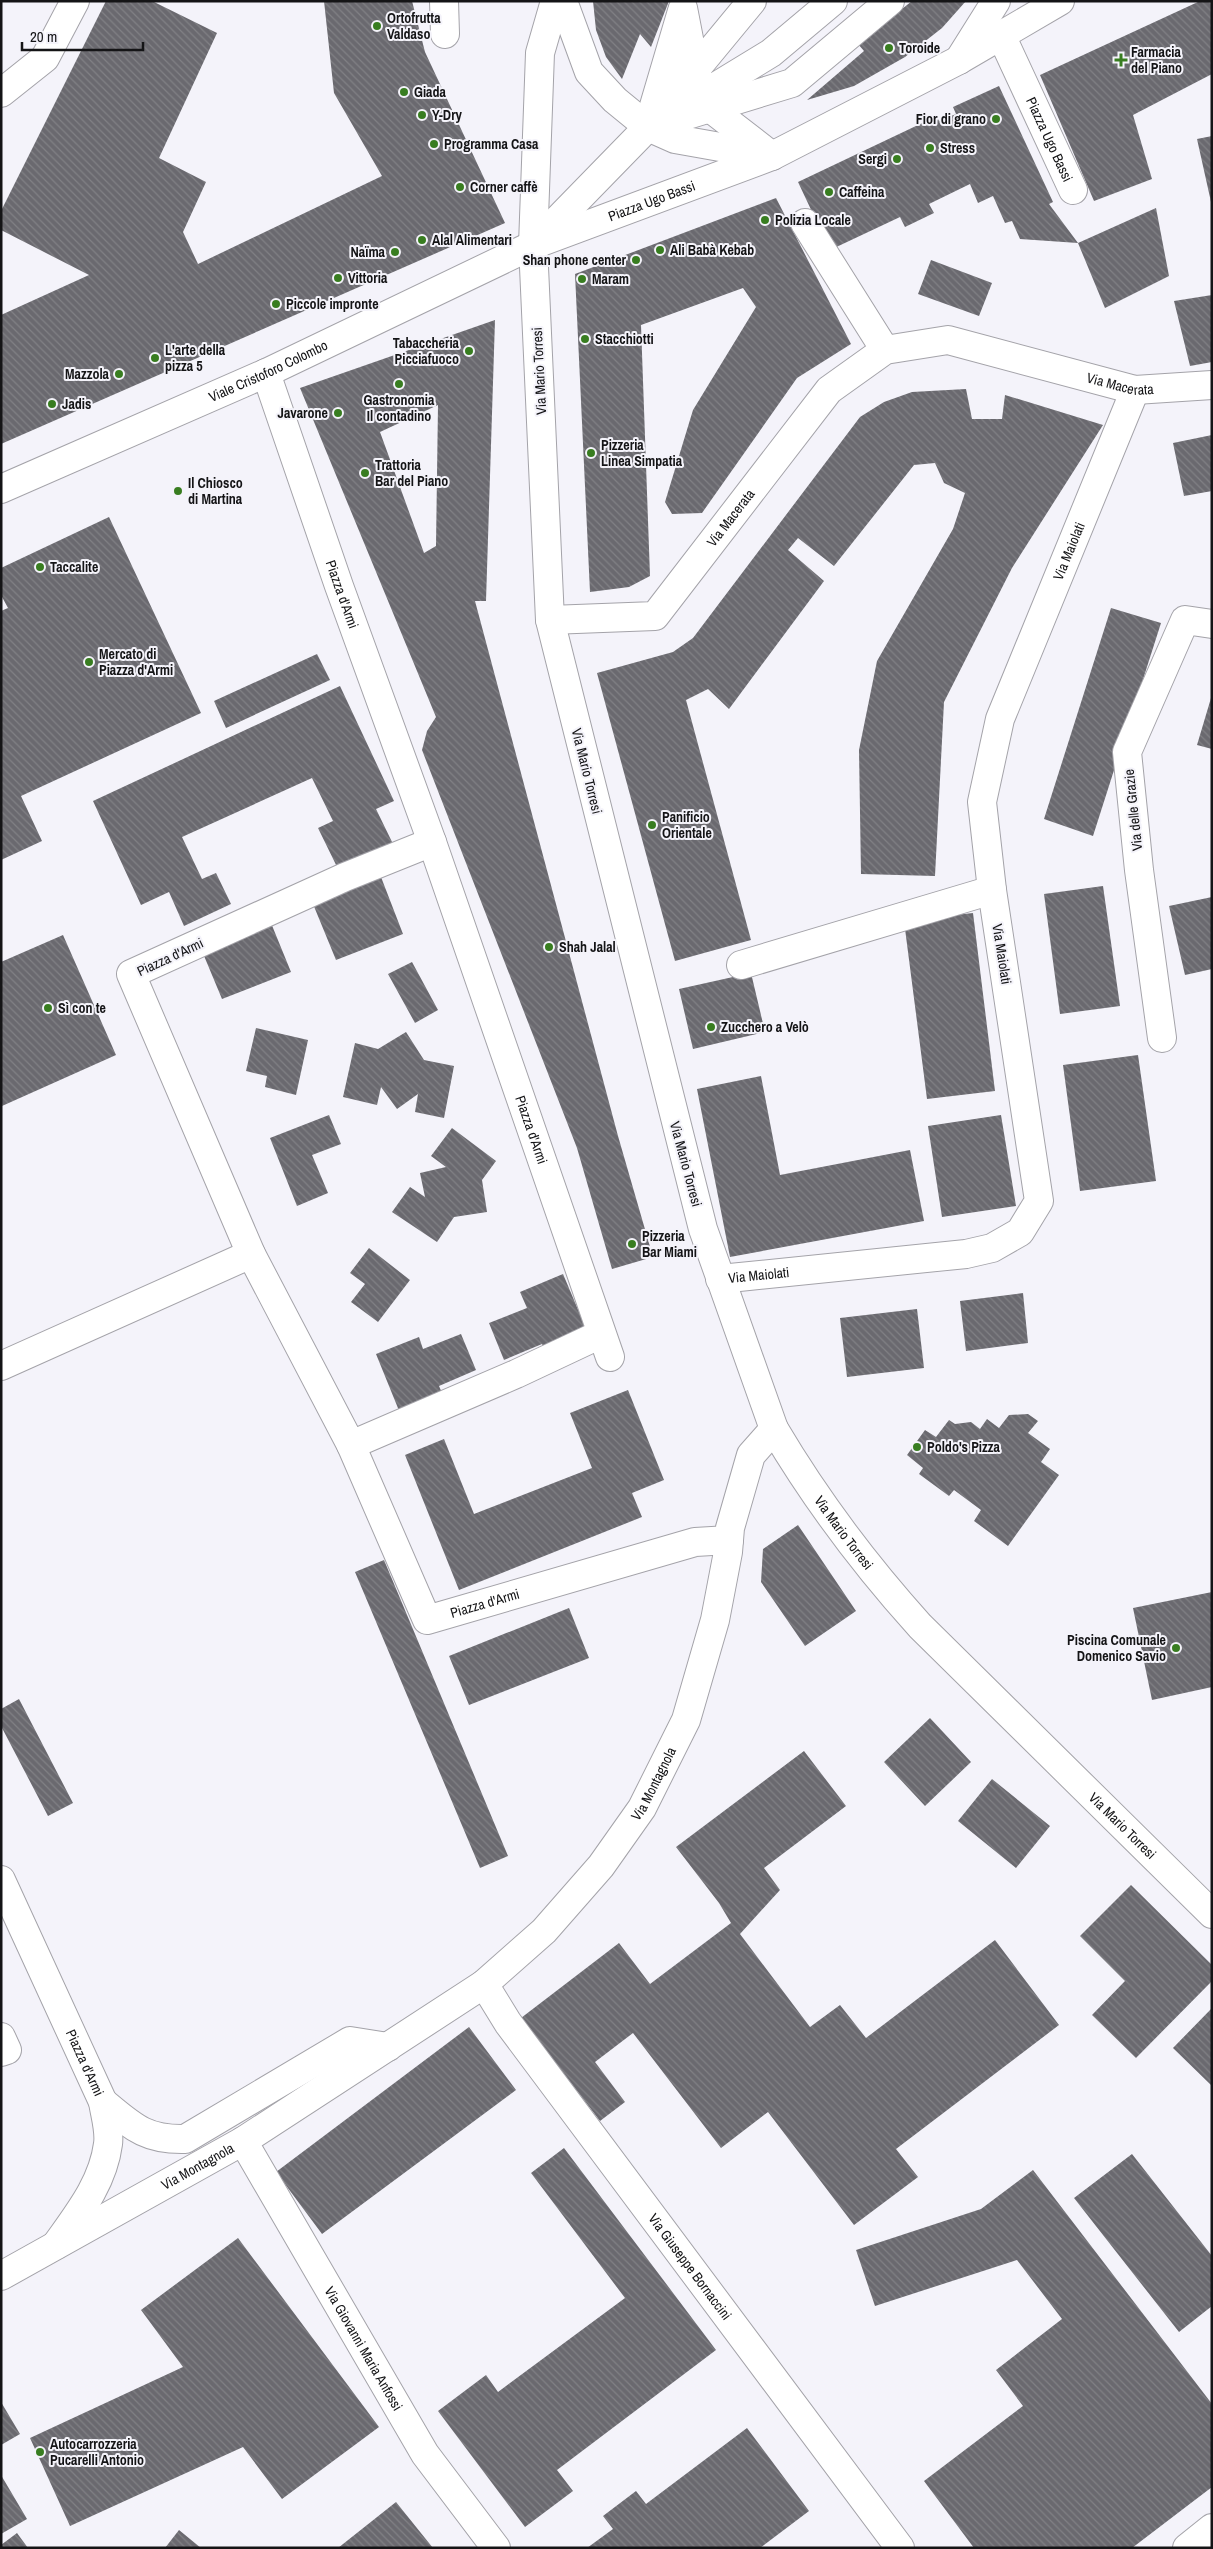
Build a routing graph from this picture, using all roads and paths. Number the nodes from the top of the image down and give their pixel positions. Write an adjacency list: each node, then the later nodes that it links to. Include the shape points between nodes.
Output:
1 (74, 1): 15 (street, via 45,58)
2 (444, 1): 11 (street)
3 (555, 1): 20 (street, via 540,53)
4 (563, 1): 16 (street, via 589,72 615,100)
5 (752, 1): 14 (street)
6 (833, 1): 14 (street, via 771,53)
7 (890, 1): 14 (street, via 792,83)
8 (996, 1): 13 (street)
9 (1060, 1): 12 (street, Piazza Ugo Bassi)
10 (685, 5): 14 (street); 16 (street)
11 (445, 34)
12 (1001, 35): 13 (street, Piazza Ugo Bassi); 18 (street, Piazza Ugo Bassi)
13 (959, 60): 17 (street, Piazza Ugo Bassi)
14 (703, 91): 16 (street); 16 (street); 17 (street)
15 (1, 93)
16 (648, 127): 17 (street, via 675,139); 20 (street)
17 (772, 156): 20 (street, Piazza Ugo Bassi)
18 (1073, 190)
19 (805, 223): 21 (street)
20 (533, 245): 22 (street, Viale Cristoforo Colombo); 26 (street, Via Mario Torresi)
21 (885, 350): 24 (street, Via Macerata, via 948,340); 26 (street, Via Macerata, via 829,390 655,616)
22 (266, 372): 25 (street, Viale Cristoforo Colombo); 28 (street, Piazza d'Armi)
23 (1212, 385): 24 (street, Via Macerata)
24 (1135, 390): 29 (street, Via Maiolati, via 1000,719 982,802)
25 (1, 489)
26 (550, 620): 33 (street, Via Mario Torresi, via 646,1009 703,1229)
27 (1212, 624): 31 (street, Via delle Grazie, via 1185,620 1127,752 1138,870)
28 (432, 842): 32 (street, Piazza d'Armi, via 345,877 131,974); 36 (street, Piazza d'Armi, via 605,1346 516,1374)
29 (992, 890): 30 (street); 33 (street, Via Maiolati, via 1039,1201 1020,1232 992,1248 966,1254)
30 (741, 964)
31 (1162, 1038)
32 (251, 1254): 34 (street); 36 (street, Piazza d'Armi)
33 (720, 1279): 35 (street, Via Mario Torresi)
34 (1, 1366)
35 (774, 1429): 37 (street, Via Montagnola, via 751,1455); 39 (street, Via Mario Torresi, via 830,1517 894,1597)
36 (351, 1445): 37 (street, Piazza d'Armi, via 427,1620 695,1542)
37 (729, 1540): 40 (street, Via Montagnola, via 715,1620 686,1720 642,1808 601,1866 544,1931)
38 (1, 1880): 44 (street, Piazza d'Armi)
39 (1212, 1914)
40 (484, 1984): 42 (street, Via Montagnola); 50 (street, Via Giuseppe Bornaccini, via 508,2023)
41 (1, 2037): 43 (street, via 7,2050)
42 (388, 2047): 44 (street, via 350,2041 185,2139 163,2140 134,2128); 45 (street, Via Montagnola)
43 (1, 2052)
44 (103, 2102): 46 (street, Piazza d'Armi, via 109,2142 103,2169 86,2202)
45 (243, 2141): 46 (street, Via Montagnola); 49 (street, Via Giovanni Maria Anfossi, via 426,2454)
46 (56, 2245): 47 (street, Via Montagnola)
47 (1, 2276)
48 (1212, 2528): 51 (street)
49 (496, 2548)
50 (900, 2548)
51 (1187, 2548)

